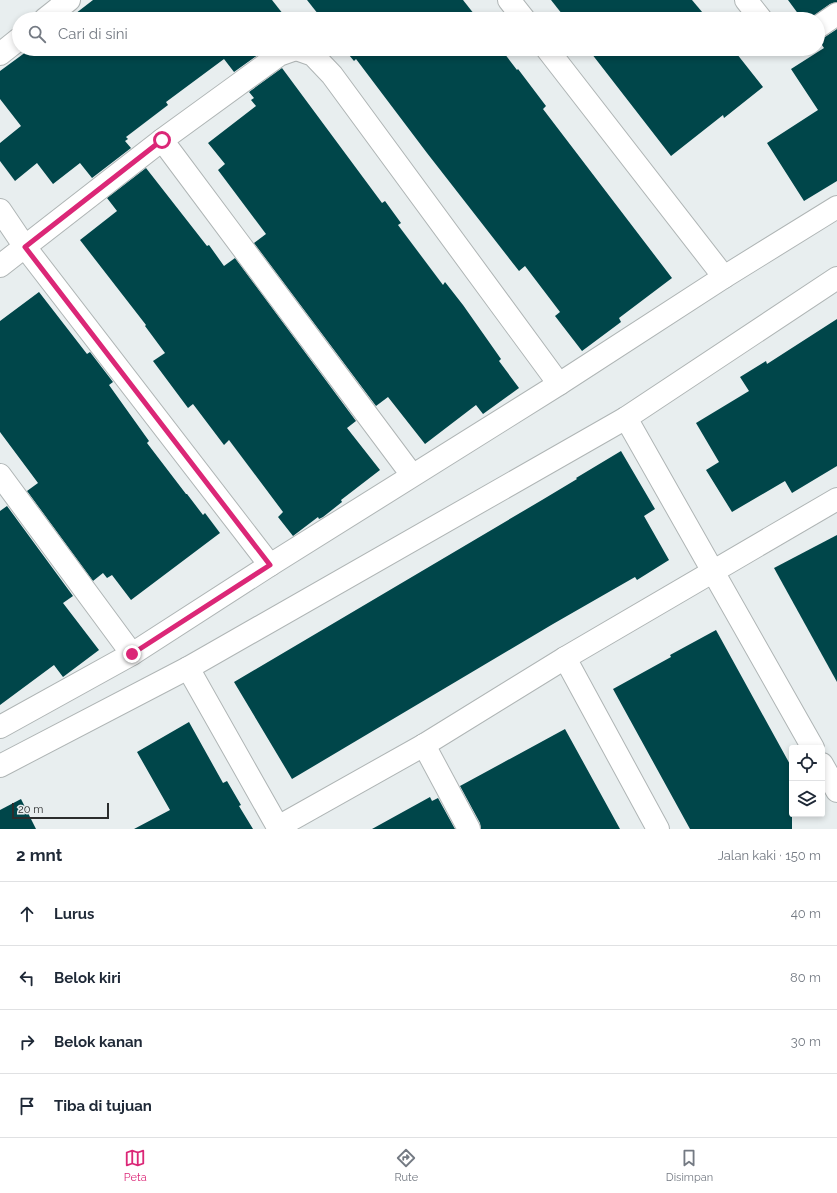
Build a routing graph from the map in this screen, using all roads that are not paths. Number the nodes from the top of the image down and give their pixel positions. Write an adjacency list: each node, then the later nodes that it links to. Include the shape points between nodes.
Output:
1 (69, 0): 4 (street)
2 (509, 0): 5 (street)
3 (746, 0): 6 (street)
4 (54, 12)
5 (518, 12)
6 (755, 12)
7 (837, 14): 8 (street)
8 (825, 22)
9 (12, 45): 10 (street)
10 (0, 54)
11 (278, 56): 14 (street)
12 (314, 56): 21 (street, via 332,75)
13 (552, 56): 19 (street)
14 (162, 140): 17 (street); 24 (street)
15 (837, 207): 19 (street)
16 (0, 210): 17 (street)
17 (25, 247): 18 (street); 26 (street)
18 (0, 266)
19 (724, 277): 21 (street)
20 (837, 278): 22 (street)
21 (559, 384): 24 (street)
22 (626, 418): 27 (street); 30 (street)
23 (0, 475): 28 (street)
24 (412, 475): 26 (street)
25 (837, 499): 27 (street)
26 (270, 565): 28 (street)
27 (713, 571): 29 (street); 33 (street)
28 (132, 654): 31 (street)
29 (565, 658): 32 (street); 39 (street)
30 (188, 668): 34 (street); 37 (street)
31 (0, 727)
32 (424, 745): 37 (street); 38 (street)
33 (811, 745)
34 (0, 766)
35 (825, 769): 36 (street)
36 (837, 791)
37 (279, 828)
38 (469, 829)
39 (658, 829)

